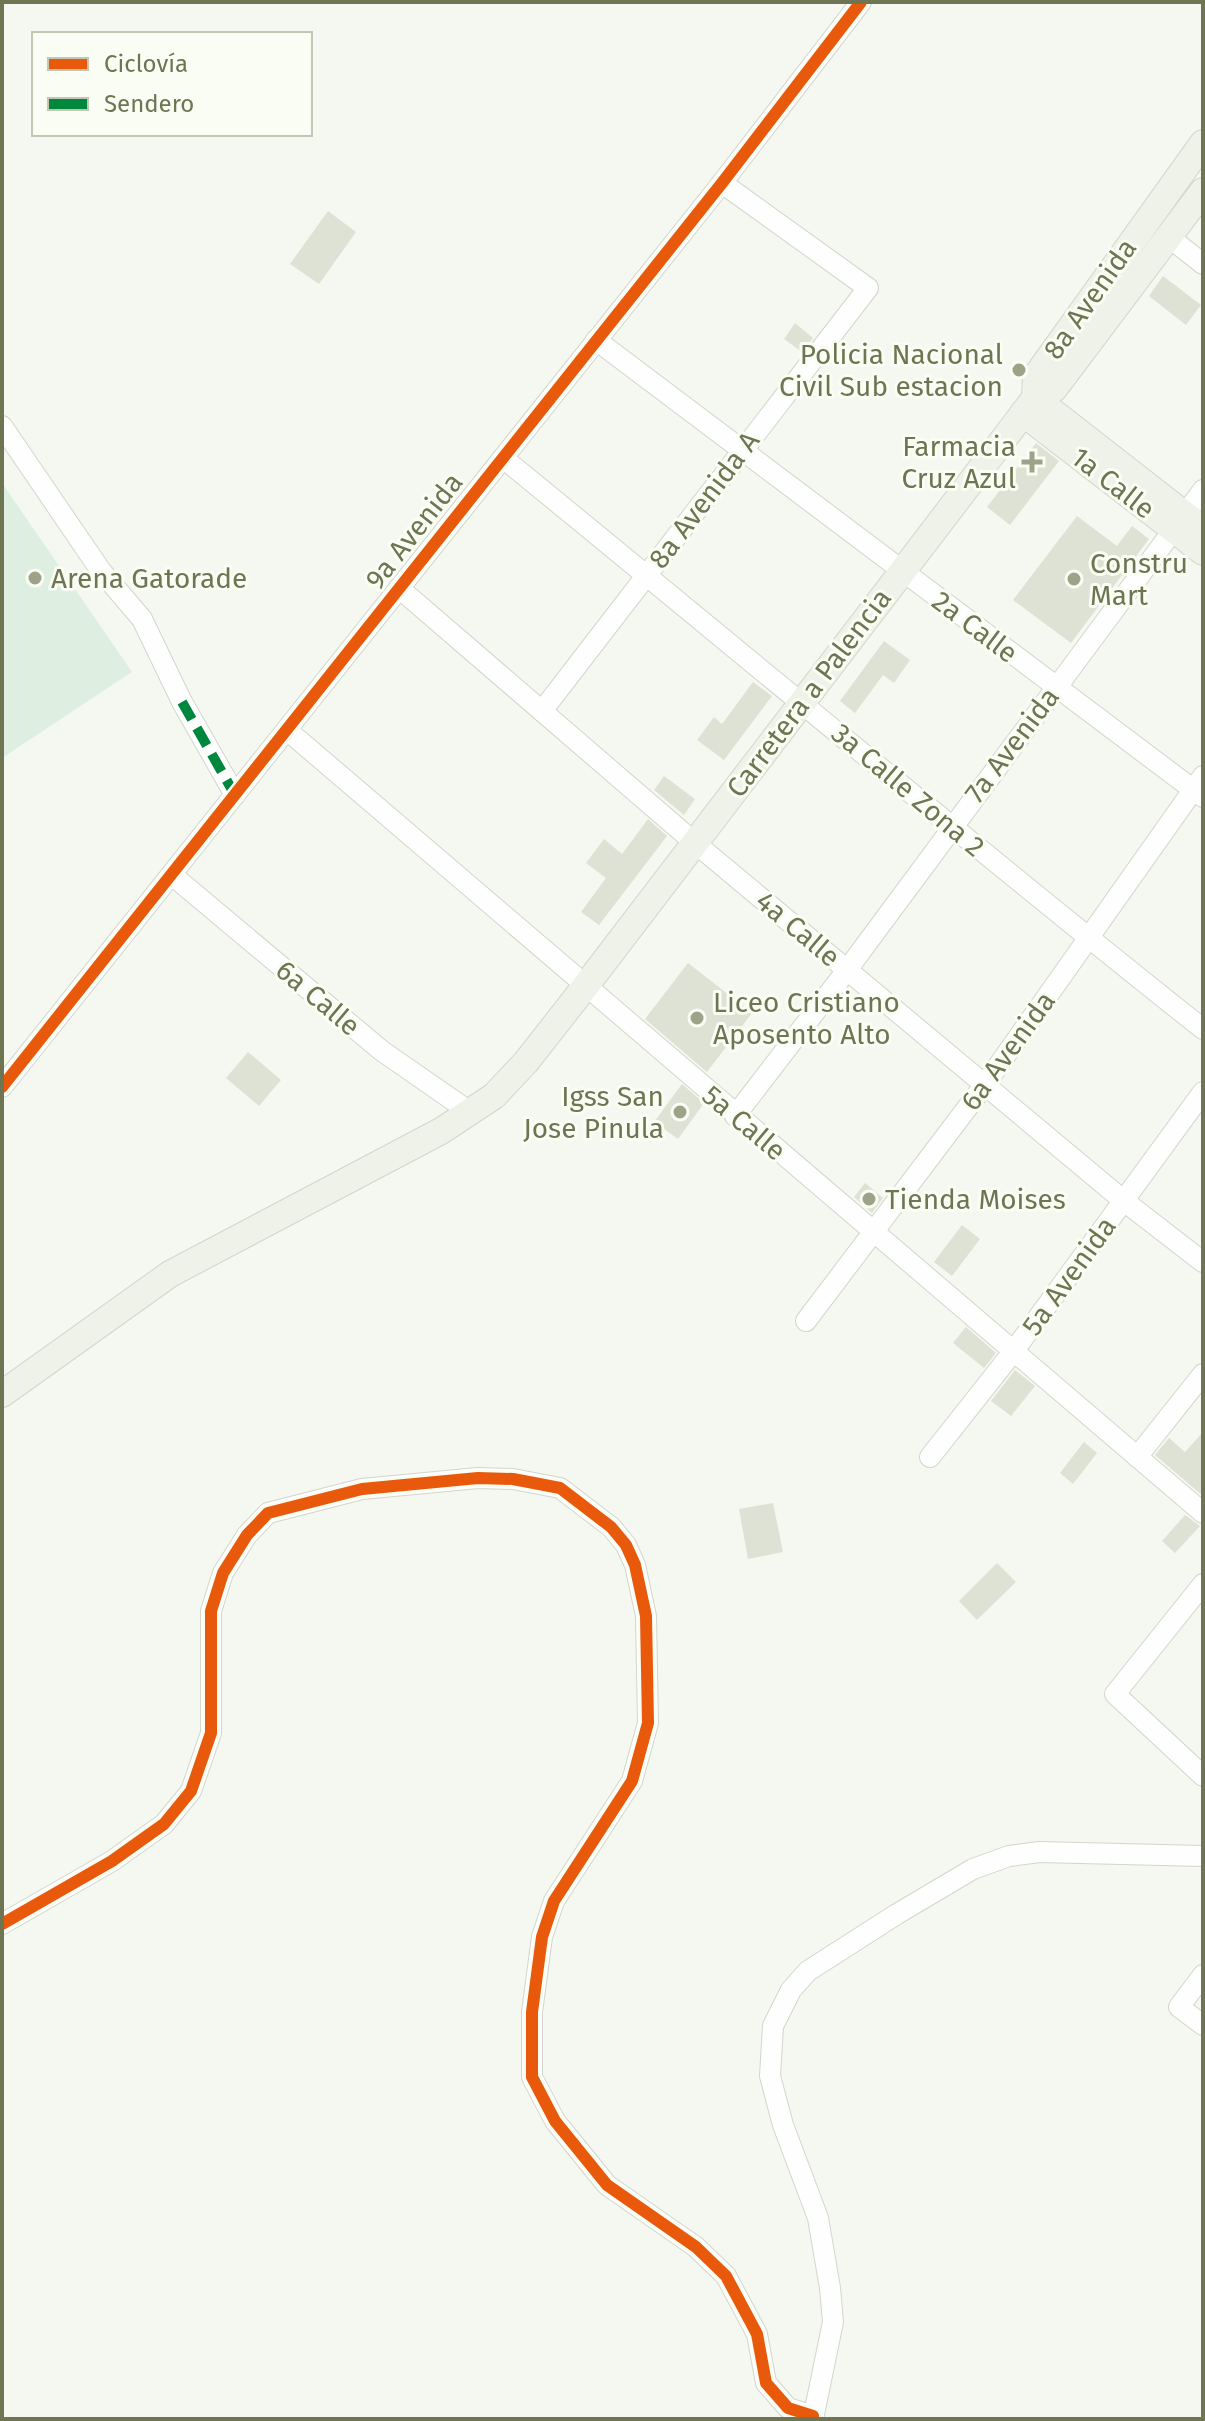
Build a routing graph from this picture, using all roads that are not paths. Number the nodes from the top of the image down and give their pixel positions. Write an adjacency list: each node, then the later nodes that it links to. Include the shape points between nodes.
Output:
1 (861, 2): 3 (street, 9a Avenida)
2 (1203, 143): 8 (main road, 8a Avenida, via 1036,376)
3 (722, 183): 7 (street, 9a Avenida); 10 (street, 8a Avenida A, via 868,289)
4 (1203, 191): 5 (main road, 8a Avenida)
5 (1170, 238): 6 (street); 8 (main road, 8a Avenida, via 1054,389)
6 (1203, 264)
7 (596, 340): 10 (street, 2a Calle); 11 (street, 9a Avenida)
8 (1029, 406): 13 (main road, 1a Calle); 15 (main road, Carretera a Palencia)
9 (2, 426): 23 (street, via 101,571 142,619)
10 (742, 450): 15 (street, 2a Calle); 16 (street, 8a Avenida A)
11 (503, 458): 16 (street, 3a Calle Zona 2); 17 (street, 9a Avenida)
12 (1203, 490): 13 (street, 7a Avenida)
13 (1187, 524): 14 (main road, 1a Calle); 18 (street, 7a Avenida)
14 (1203, 552)
15 (902, 571): 18 (street, 2a Calle); 19 (main road, Carretera a Palencia)
16 (647, 575): 19 (street, 3a Calle Zona 2); 20 (street, 8a Avenida A)
17 (399, 588): 20 (street, 4a Calle); 21 (street, 9a Avenida)
18 (1055, 688): 22 (street, 2a Calle); 24 (street, 7a Avenida)
19 (803, 702): 24 (street, 3a Calle Zona 2); 25 (main road, Carretera a Palencia)
20 (542, 711): 25 (street, 4a Calle)
21 (287, 730): 23 (street, 9a Avenida); 29 (street, 5a Calle)
22 (1200, 788): 27 (street, 6a Avenida)
23 (235, 795): 26 (street, 9a Avenida)
24 (950, 828): 27 (street, 3a Calle Zona 2); 28 (street, 7a Avenida)
25 (695, 843): 28 (street, 4a Calle); 29 (main road, Carretera a Palencia)
26 (172, 875): 32 (street, 9a Avenida); 34 (street, 6a Calle, via 382,1051)
27 (1089, 939): 30 (street, 3a Calle Zona 2); 31 (street, 6a Avenida)
28 (847, 970): 31 (street, 4a Calle); 35 (street, 7a Avenida)
29 (584, 988): 34 (main road, Carretera a Palencia, via 526,1062 494,1096); 35 (street, 5a Calle)
30 (1203, 1029)
31 (986, 1083): 36 (street, 4a Calle); 37 (street, 6a Avenida)
32 (2, 1087)
33 (1203, 1092): 36 (street, 5a Avenida)
34 (470, 1112): 42 (main road, Carretera a Palencia, via 170,1274)
35 (735, 1116): 37 (street, 5a Calle)
36 (1124, 1201): 38 (street, 4a Calle); 40 (street, 5a Avenida)
37 (874, 1234): 39 (street, 6a Avenida); 40 (street, 5a Calle)
38 (1203, 1262)
39 (806, 1321)
40 (1013, 1352): 43 (street, 5a Avenida); 44 (street, 5a Calle)
41 (1203, 1374): 44 (street)
42 (2, 1394)
43 (930, 1457)
44 (1137, 1457): 45 (street, 5a Calle)
45 (1203, 1513)
46 (1203, 1584): 47 (street, via 1115,1691)
47 (1203, 1776)
48 (1203, 1856): 52 (street, via 1009,1856 973,1869 897,1914 808,1971 791,1990 773,2026 770,2076 818,2218 830,2288 833,2322)
49 (2, 1924): 52 (street, via 112,1861 164,1824 191,1791 211,1733 211,1611 223,1573 268,1513 362,1489 478,1478 560,1488 611,1527 635,1565 646,1616 648,1723 632,1781 561,1889 546,1925 532,2012 532,2077 555,2121 607,2185 696,2247 726,2276 757,2334 766,2383 788,2408)
50 (1203, 1975): 51 (street, via 1179,2007)
51 (1203, 2025)
52 (813, 2417)

